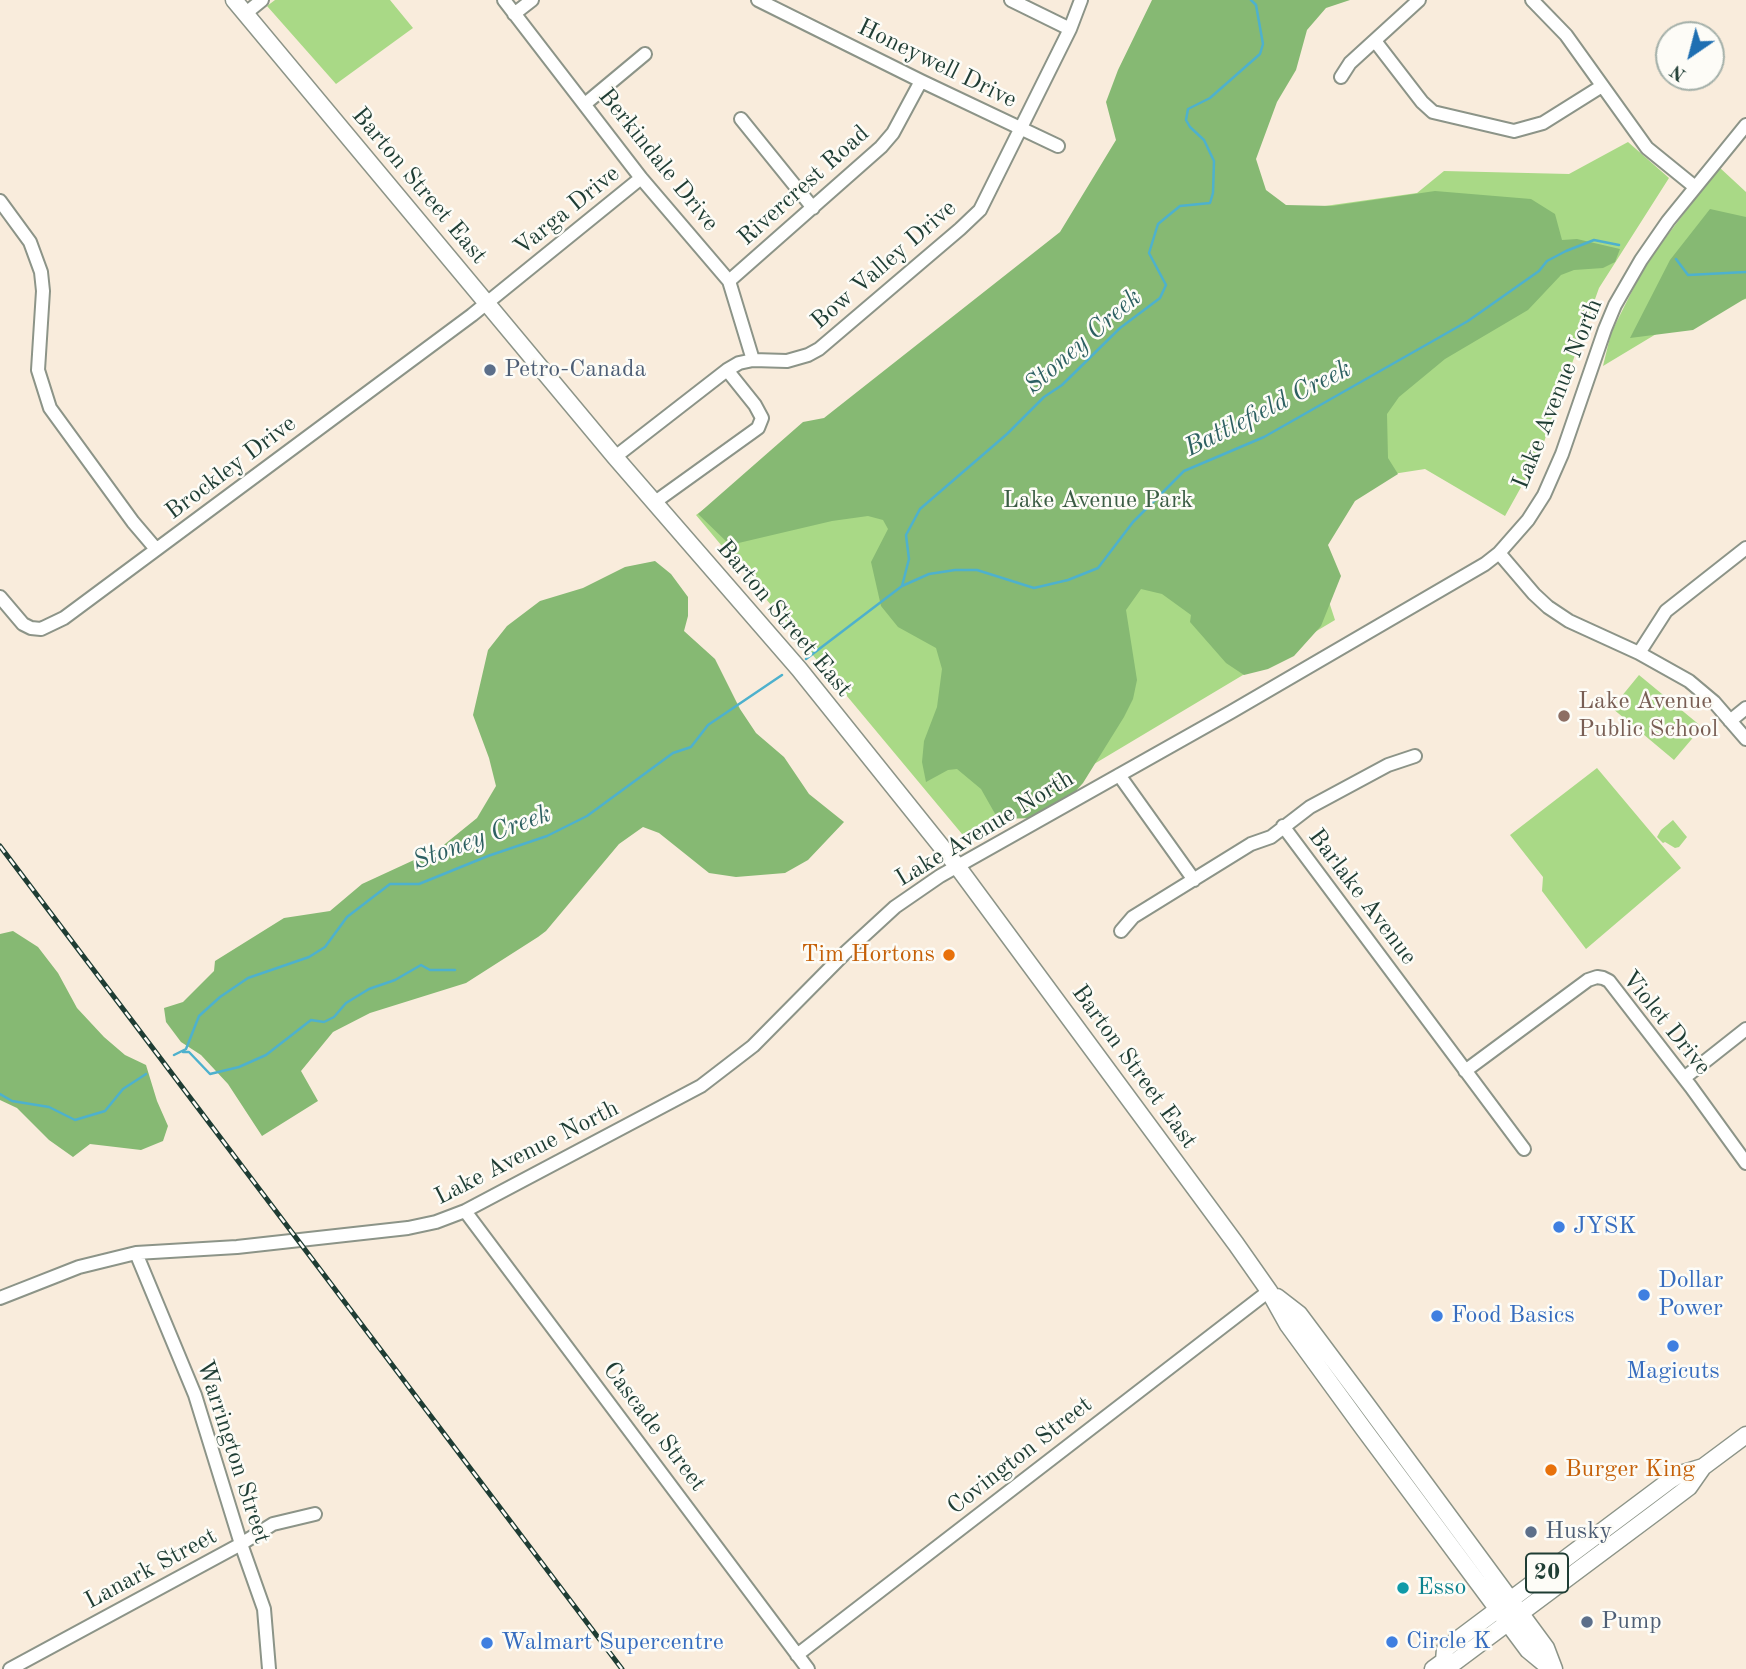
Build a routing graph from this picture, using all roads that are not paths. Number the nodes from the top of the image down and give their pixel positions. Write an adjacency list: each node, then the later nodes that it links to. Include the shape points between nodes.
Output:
1 (234, 0): 10 (main road, Barton Street East)
2 (262, 0): 10 (street)
3 (504, 0): 11 (street, Berkindale Drive)
4 (532, 0): 11 (street)
5 (758, 0): 16 (street, Honeywell Drive)
6 (1011, 0): 12 (street)
7 (1081, 0): 12 (street, Bow Valley Drive)
8 (1419, 0): 13 (street)
9 (1532, 0): 17 (street, via 1566,35)
10 (246, 13): 28 (main road, Barton Street East)
11 (514, 14): 18 (street, Berkindale Drive)
12 (1070, 29): 21 (street, Bow Valley Drive)
13 (1375, 41): 15 (street); 17 (street, via 1433,112 1514,131 1543,123)
14 (645, 54): 18 (street)
15 (1341, 77)
16 (921, 81): 21 (street, Honeywell Drive); 26 (street, Rivercrest Road, via 893,133)
17 (1602, 86): 24 (street, via 1647,148)
18 (585, 104): 23 (street, Berkindale Drive)
19 (741, 119): 26 (street)
20 (1746, 125): 24 (street, Lake Avenue North)
21 (1022, 128): 22 (street, Honeywell Drive); 29 (street, Bow Valley Drive, via 980,210 960,229 819,349 787,361)
22 (1058, 146)
23 (641, 178): 27 (street, Berkindale Drive); 28 (street, Varga Drive)
24 (1695, 187): 35 (street, Lake Avenue North, via 1651,243 1615,305 1553,477 1528,520)
25 (0, 201): 34 (street, via 30,242 41,272 38,370 50,408)
26 (813, 208): 27 (street, Rivercrest Road)
27 (729, 281): 29 (street, Berkindale Drive)
28 (487, 303): 31 (main road, Barton Street East); 34 (street, Brockley Drive)
29 (752, 360): 30 (street, Bow Valley Drive)
30 (727, 370): 31 (street, Bow Valley Drive); 32 (street, via 762,418 758,428)
31 (615, 457): 32 (main road, Barton Street East)
32 (655, 502): 44 (main road, Barton Street East, via 799,669)
33 (1746, 548): 37 (street, via 1666,611)
34 (156, 550): 36 (street, Brockley Drive, via 64,618 41,629 23,625)
35 (1499, 553): 37 (street, via 1548,607); 42 (street, Lake Avenue North)
36 (0, 597)
37 (1639, 653): 39 (street, via 1689,681)
38 (1746, 708): 39 (street)
39 (1730, 721): 40 (street)
40 (1746, 739)
41 (1415, 756): 43 (street, via 1388,765)
42 (1119, 775): 44 (street, Lake Avenue North); 45 (street)
43 (1283, 826): 45 (street, Barlake Avenue); 48 (street, Barlake Avenue)
44 (957, 866): 52 (street, Lake Avenue North, via 895,907 753,1046 697,1088); 54 (main road, Barton Street East)
45 (1194, 880): 46 (street, Barlake Avenue)
46 (1121, 930)
47 (1746, 1029): 49 (street)
48 (1465, 1071): 49 (street, Violet Drive, via 1597,977 1609,981); 50 (street, Barlake Avenue)
49 (1684, 1078): 51 (street, Violet Drive)
50 (1524, 1149)
51 (1746, 1163)
52 (465, 1211): 53 (street, Lake Avenue North, via 408,1228); 60 (street, Cascade Street)
53 (136, 1253): 55 (street, Lake Avenue North, via 79,1267); 58 (street, Warrington Street, via 195,1395)
54 (1269, 1291): 59 (main road, Barton Street East, via 1288,1325); 60 (street, Covington Street)
55 (0, 1298)
56 (1744, 1442): 59 (main road, 20, via 1703,1467 1689,1487)
57 (315, 1514): 58 (street, Lanark Street, via 273,1524)
58 (241, 1544): 62 (street, Lanark Street); 63 (street, Warrington Street, via 264,1609)
59 (1509, 1611): 61 (main road, 20, via 1445,1650); 65 (main road, Barton Street East, via 1528,1650)
60 (797, 1655): 64 (street, Cascade Street)
61 (1438, 1665)
62 (10, 1669)
63 (269, 1669)
64 (808, 1669)
65 (1553, 1669)

